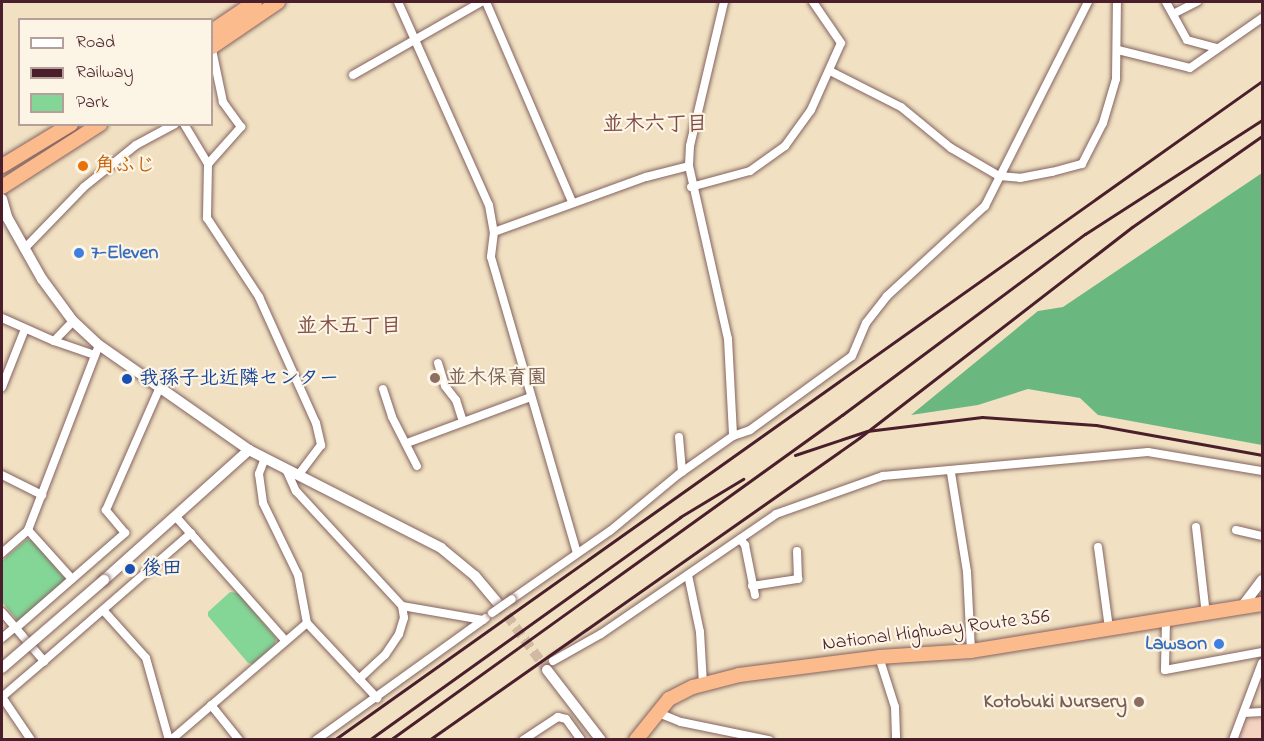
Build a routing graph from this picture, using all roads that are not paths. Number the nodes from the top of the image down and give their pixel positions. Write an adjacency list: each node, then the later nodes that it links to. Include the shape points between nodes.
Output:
1 (255, 2): 14 (highway)
2 (278, 2): 16 (highway)
3 (398, 2): 15 (street)
4 (481, 2): 15 (street)
5 (486, 2): 33 (street)
6 (724, 2): 28 (street, via 690,146)
7 (813, 2): 20 (street, via 841,44)
8 (1088, 2): 29 (street)
9 (1117, 2): 18 (street)
10 (1166, 2): 12 (street)
11 (1197, 2): 12 (street)
12 (1173, 14): 17 (street, via 1186,40)
13 (1263, 18): 17 (street)
14 (213, 30)
15 (415, 39): 21 (street); 34 (street, via 489,205)
16 (213, 47)
17 (1217, 48): 18 (street, via 1190,68)
18 (1118, 50): 29 (street, via 1116,79 1103,123 1082,164 1020,178)
19 (213, 53): 26 (street, via 223,102 241,127)
20 (830, 71): 29 (street, via 900,107 951,148); 31 (street, via 811,110 785,146 737,176)
21 (353, 75)
22 (68, 126): 27 (highway)
23 (97, 126): 30 (highway)
24 (171, 126): 35 (street, via 136,145 92,180)
25 (185, 126): 26 (street)
26 (207, 164): 57 (street, via 207,218 259,297 316,423 321,445)
27 (2, 166)
28 (689, 166): 31 (street); 33 (street)
29 (999, 176): 47 (street, via 984,206 887,296 866,323 852,356 750,430)
30 (2, 187)
31 (691, 187): 47 (street, via 728,339)
32 (2, 199): 35 (street)
33 (572, 202): 34 (street)
34 (494, 232): 45 (street, via 491,257)
35 (24, 249): 37 (street)
36 (2, 318): 38 (street)
37 (73, 321): 39 (street); 40 (street)
38 (25, 329): 39 (street); 42 (street)
39 (54, 341): 40 (street)
40 (97, 350): 43 (street); 59 (street)
41 (438, 363): 46 (street, via 445,386)
42 (2, 387)
43 (159, 389): 50 (street); 72 (street, via 106,510 125,532)
44 (383, 389): 49 (street)
45 (531, 397): 46 (street); 70 (street)
46 (464, 421): 49 (street)
47 (733, 436): 55 (street)
48 (679, 437): 55 (street)
49 (407, 443): 52 (street)
50 (249, 450): 51 (street); 60 (street)
51 (265, 458): 53 (street); 85 (street, via 259,474 263,503 298,575)
52 (417, 466)
53 (286, 469): 57 (street); 78 (street, via 296,491)
54 (1263, 471): 56 (street, via 1148,452)
55 (682, 472): 70 (street)
56 (951, 473): 66 (street, via 883,476 793,507); 90 (street, via 967,572)
57 (299, 474): 76 (street, via 441,548 476,576)
58 (2, 475): 59 (street)
59 (42, 495): 62 (street)
60 (177, 518): 64 (street); 96 (street, bridge)
61 (1196, 527): 82 (street)
62 (28, 530): 69 (street); 72 (street)
63 (1236, 530): 65 (street)
64 (190, 533): 80 (street); 89 (street)
65 (1263, 536)
66 (740, 539): 71 (street); 74 (street, via 745,545)
67 (1098, 547): 87 (street)
68 (797, 551): 74 (street, via 798,579)
69 (2, 553)
70 (577, 553): 83 (street, bridge)
71 (688, 575): 95 (street); 98 (street, via 699,632)
72 (72, 579): 86 (street)
73 (1263, 580): 79 (street)
74 (752, 586): 75 (street)
75 (755, 595)
76 (498, 603)
77 (1263, 604): 79 (highway, National Highway Route 356)
78 (402, 606): 83 (street); 97 (street, via 404,618 399,634 385,655)
79 (1240, 609): 82 (highway, National Highway Route 356)
80 (103, 610): 93 (street); 106 (street, via 146,658)
81 (2, 612): 86 (street)
82 (1206, 615): 84 (highway, National Highway Route 356)
83 (483, 620): 100 (street)
84 (1166, 621): 87 (highway, National Highway Route 356); 91 (street, via 1165,670)
85 (307, 623): 89 (street); 97 (street)
86 (15, 627): 88 (street); 93 (street)
87 (1109, 628): 90 (highway, National Highway Route 356)
88 (2, 638)
89 (286, 641): 101 (street)
90 (971, 651): 92 (highway, National Highway Route 356)
91 (1263, 652)
92 (879, 657): 98 (highway, National Highway Route 356); 114 (street, via 895,707)
93 (44, 661): 99 (street)
94 (1263, 663): 104 (street)
95 (550, 666): 111 (street)
96 (2, 668)
97 (359, 679): 100 (street)
98 (703, 684): 102 (highway, National Highway Route 356, via 669,699)
99 (2, 697): 105 (street)
100 (377, 698): 108 (street)
101 (211, 705): 106 (street); 107 (street)
102 (655, 712): 112 (highway, National Highway Route 356); 113 (street, via 681,722)
103 (1263, 712): 104 (street)
104 (1244, 713): 115 (street)
105 (31, 740)
106 (170, 740)
107 (239, 740)
108 (316, 740)
109 (523, 740): 110 (street, via 558,717 566,719)
110 (581, 740)
111 (601, 740)
112 (636, 740)
113 (769, 740)
114 (896, 740)
115 (1233, 740)

